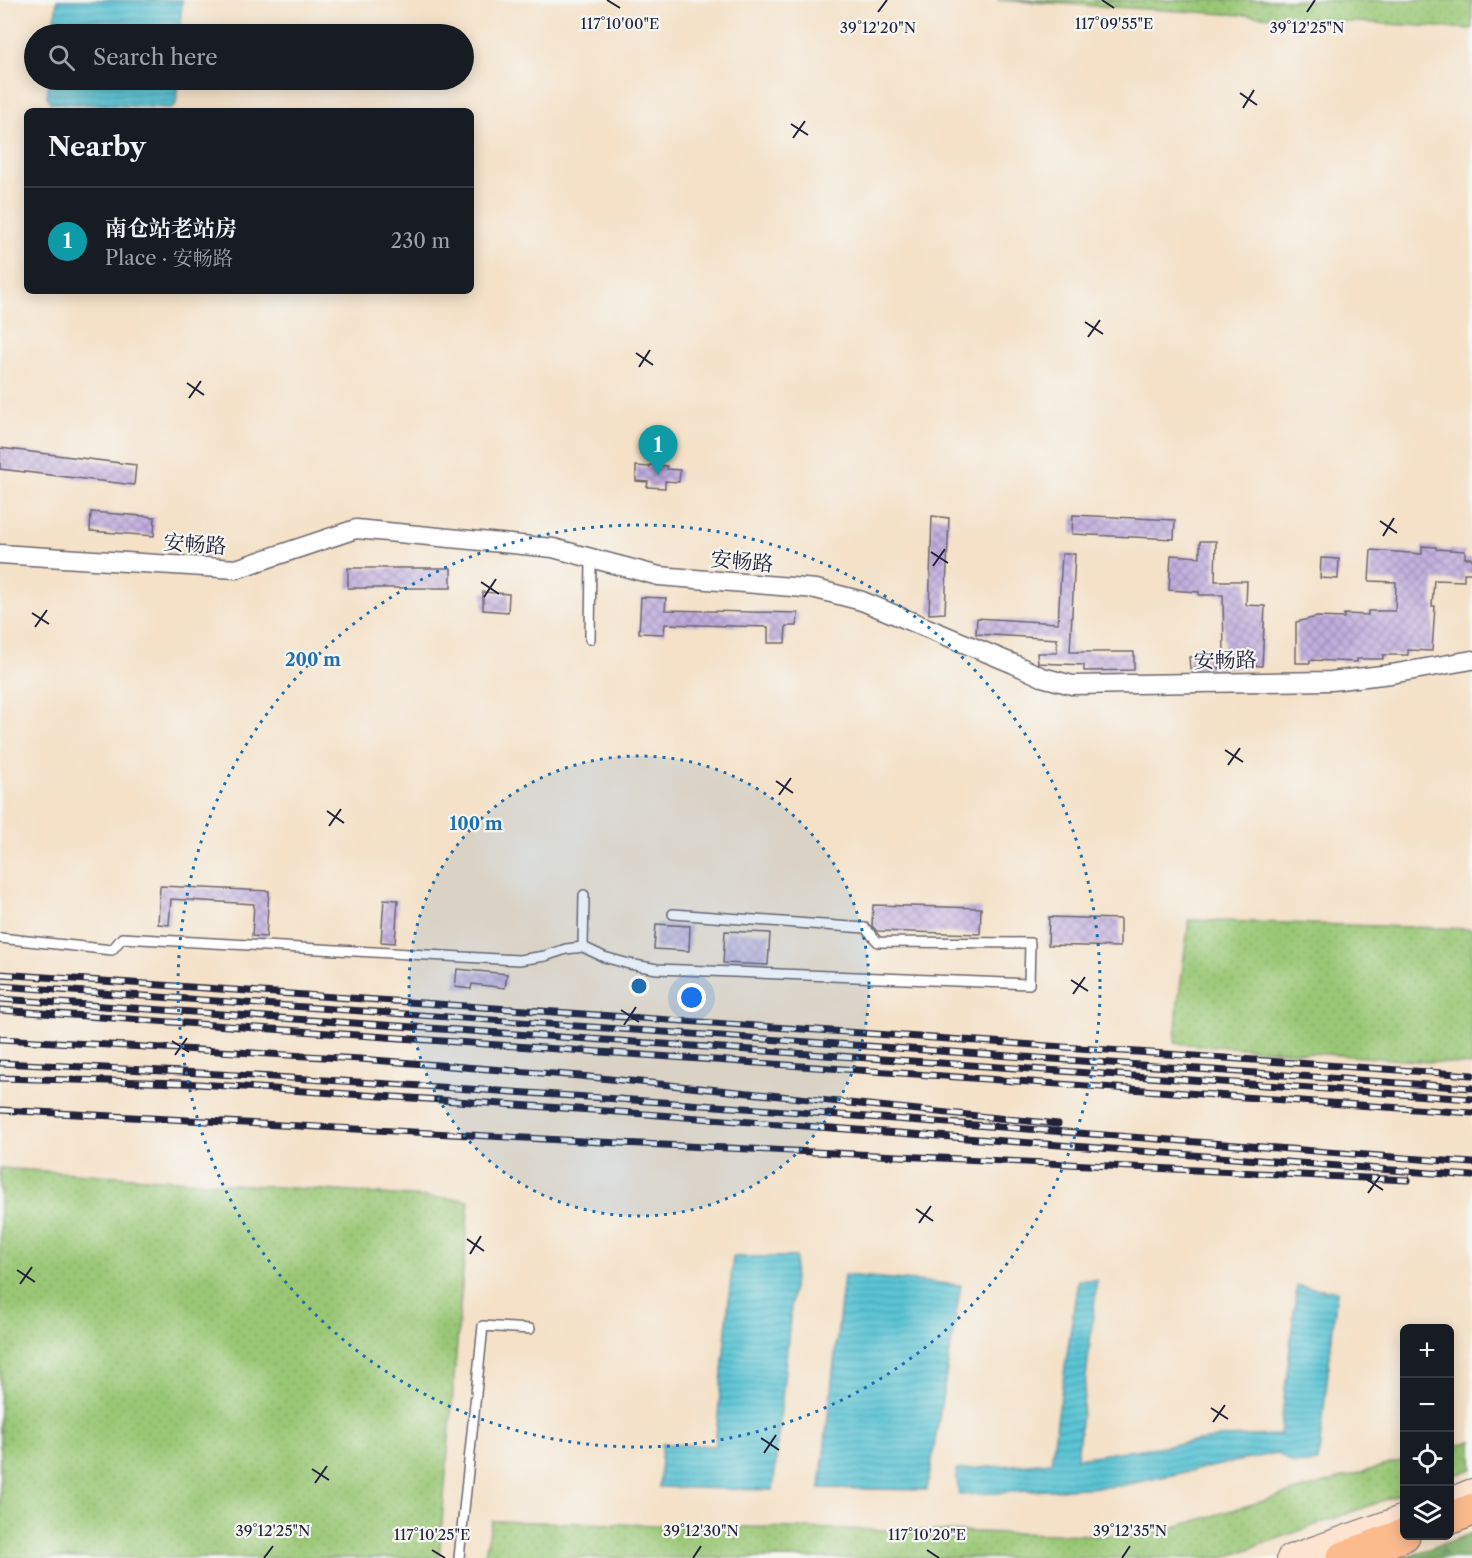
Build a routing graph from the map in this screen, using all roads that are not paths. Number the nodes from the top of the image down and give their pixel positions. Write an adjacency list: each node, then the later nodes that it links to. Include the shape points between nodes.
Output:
1 (0, 554): 2 (street, 安畅路, via 236,569 356,529 554,548)
2 (591, 558): 3 (lane); 4 (street, 安畅路, via 658,576 837,594 1042,677 1072,685 1331,681)
3 (590, 639)
4 (1472, 660)
5 (584, 895): 8 (lane)
6 (673, 914): 8 (lane, via 865,928 878,942 1030,943 1029,984 657,969 604,957)
7 (0, 938): 8 (lane, via 112,950 122,938 519,960)
8 (583, 946)
9 (530, 1329): 16 (lane, via 483,1326)
10 (1472, 1492): 11 (street)
11 (1454, 1499)
12 (1472, 1510): 13 (highway)
13 (1454, 1516)
14 (1400, 1519): 17 (street)
15 (1400, 1537): 18 (highway)
16 (459, 1558)
17 (1290, 1558)
18 (1343, 1558)

